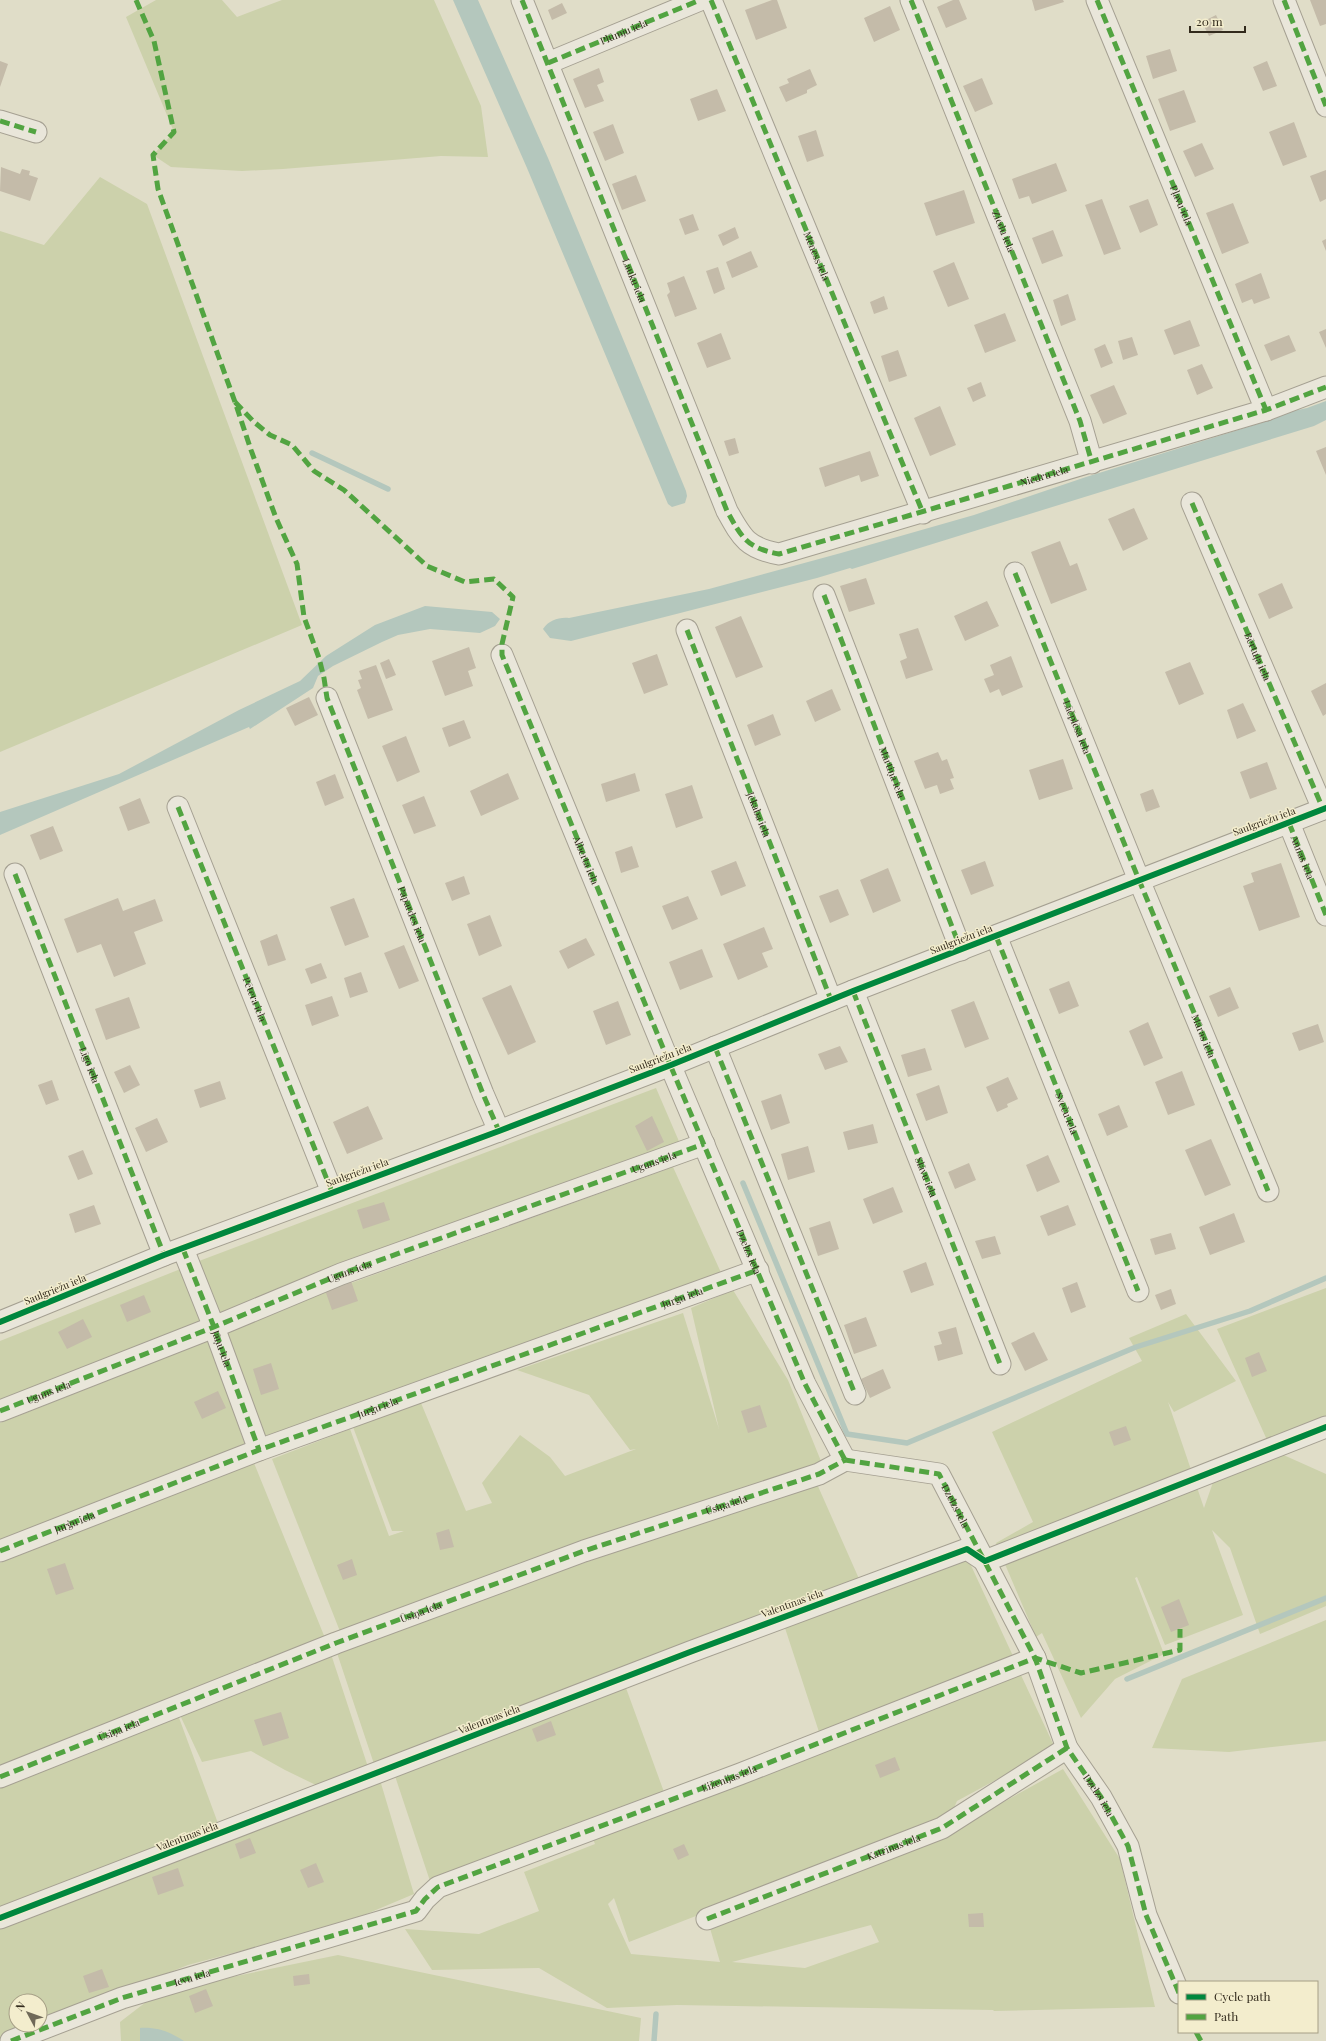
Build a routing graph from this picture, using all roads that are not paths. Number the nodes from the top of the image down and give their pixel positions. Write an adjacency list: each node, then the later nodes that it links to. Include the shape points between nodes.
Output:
1 (522, 0): 7 (street, Lauku iela)
2 (700, 0): 7 (street, Plūmju iela)
3 (711, 0): 15 (street, Mēness iela)
4 (911, 0): 13 (street, Ziedu iela, via 1080,421)
5 (1097, 0): 12 (street, Pļavu iela)
6 (1284, 0): 8 (street)
7 (548, 63): 16 (street, Lauku iela, via 727,511 741,536)
8 (1326, 106)
9 (0, 121): 10 (street)
10 (36, 132)
11 (1326, 387): 12 (street, Niedru iela)
12 (1266, 410): 13 (street, Niedru iela)
13 (1092, 463): 15 (street, Niedru iela)
14 (1192, 503): 23 (street, Bērtuļa iela)
15 (923, 512): 16 (street, Niedru iela, via 779,554)
16 (761, 551)
17 (1015, 573): 26 (street, Lāčplēša iela)
18 (824, 595): 29 (street, Mārtiņa iela)
19 (686, 630): 31 (street, Jēkaba iela)
20 (502, 655): 33 (street, Alberta iela)
21 (327, 698): 34 (street, Papardes iela)
22 (178, 807): 36 (street, Pētera iela)
23 (1325, 809): 24 (street, Saulgriežu iela)
24 (1289, 823): 26 (street, Saulgriežu iela); 27 (street, Annas iela)
25 (15, 874): 38 (street, Līgo iela)
26 (1139, 880): 28 (street, Saulgriežu iela); 37 (street, Māras iela)
27 (1326, 915)
28 (996, 936): 29 (street, Saulgriežu iela); 40 (street, Sveču iela)
29 (961, 950): 30 (street, Saulgriežu iela)
30 (853, 991): 31 (street, Saulgriežu iela); 43 (street, Slāvu iela)
31 (831, 1000): 32 (street, Saulgriežu iela)
32 (715, 1047): 33 (street, Saulgriežu iela); 44 (street)
33 (671, 1065): 34 (street, Saulgriežu iela); 35 (street, Dzelzs iela)
34 (499, 1131): 36 (street, Saulgriežu iela)
35 (704, 1144): 39 (street, Dzelzs iela); 42 (street, Uguns iela, via 341,1274)
36 (332, 1192): 38 (street, Saulgriežu iela)
37 (1268, 1192)
38 (174, 1252): 41 (street, Saulgriežu iela); 42 (street, Jāņu iela)
39 (758, 1270): 47 (street, Jurģu iela); 48 (street, Dzelzs iela, via 805,1384)
40 (1138, 1291)
41 (0, 1322)
42 (214, 1327): 45 (street, Uguns iela); 47 (street, Jāņu iela)
43 (1000, 1364)
44 (855, 1394)
45 (0, 1412)
46 (1326, 1427): 50 (street)
47 (259, 1450): 49 (street, Jurģu iela)
48 (845, 1460): 50 (street, Dzelzs iela, via 939,1474); 53 (street, Ūsiņa iela, via 819,1474 584,1551 336,1643)
49 (0, 1551)
50 (985, 1560): 51 (street, Dzelzs iela); 54 (street, Valentīnas iela, via 967,1549 690,1652)
51 (1036, 1658): 52 (street, Dzelzs iela); 56 (street, Eiženijas iela, via 740,1774 438,1887 416,1911)
52 (1067, 1748): 55 (street, Katrīnas iela, via 942,1828); 57 (street, Dzelzs iela, via 1101,1797 1128,1846 1146,1914)
53 (0, 1777)
54 (0, 1918)
55 (707, 1919)
56 (377, 1923): 58 (street, Ievu iela, via 122,1998)
57 (1178, 1991)
58 (11, 2041)

